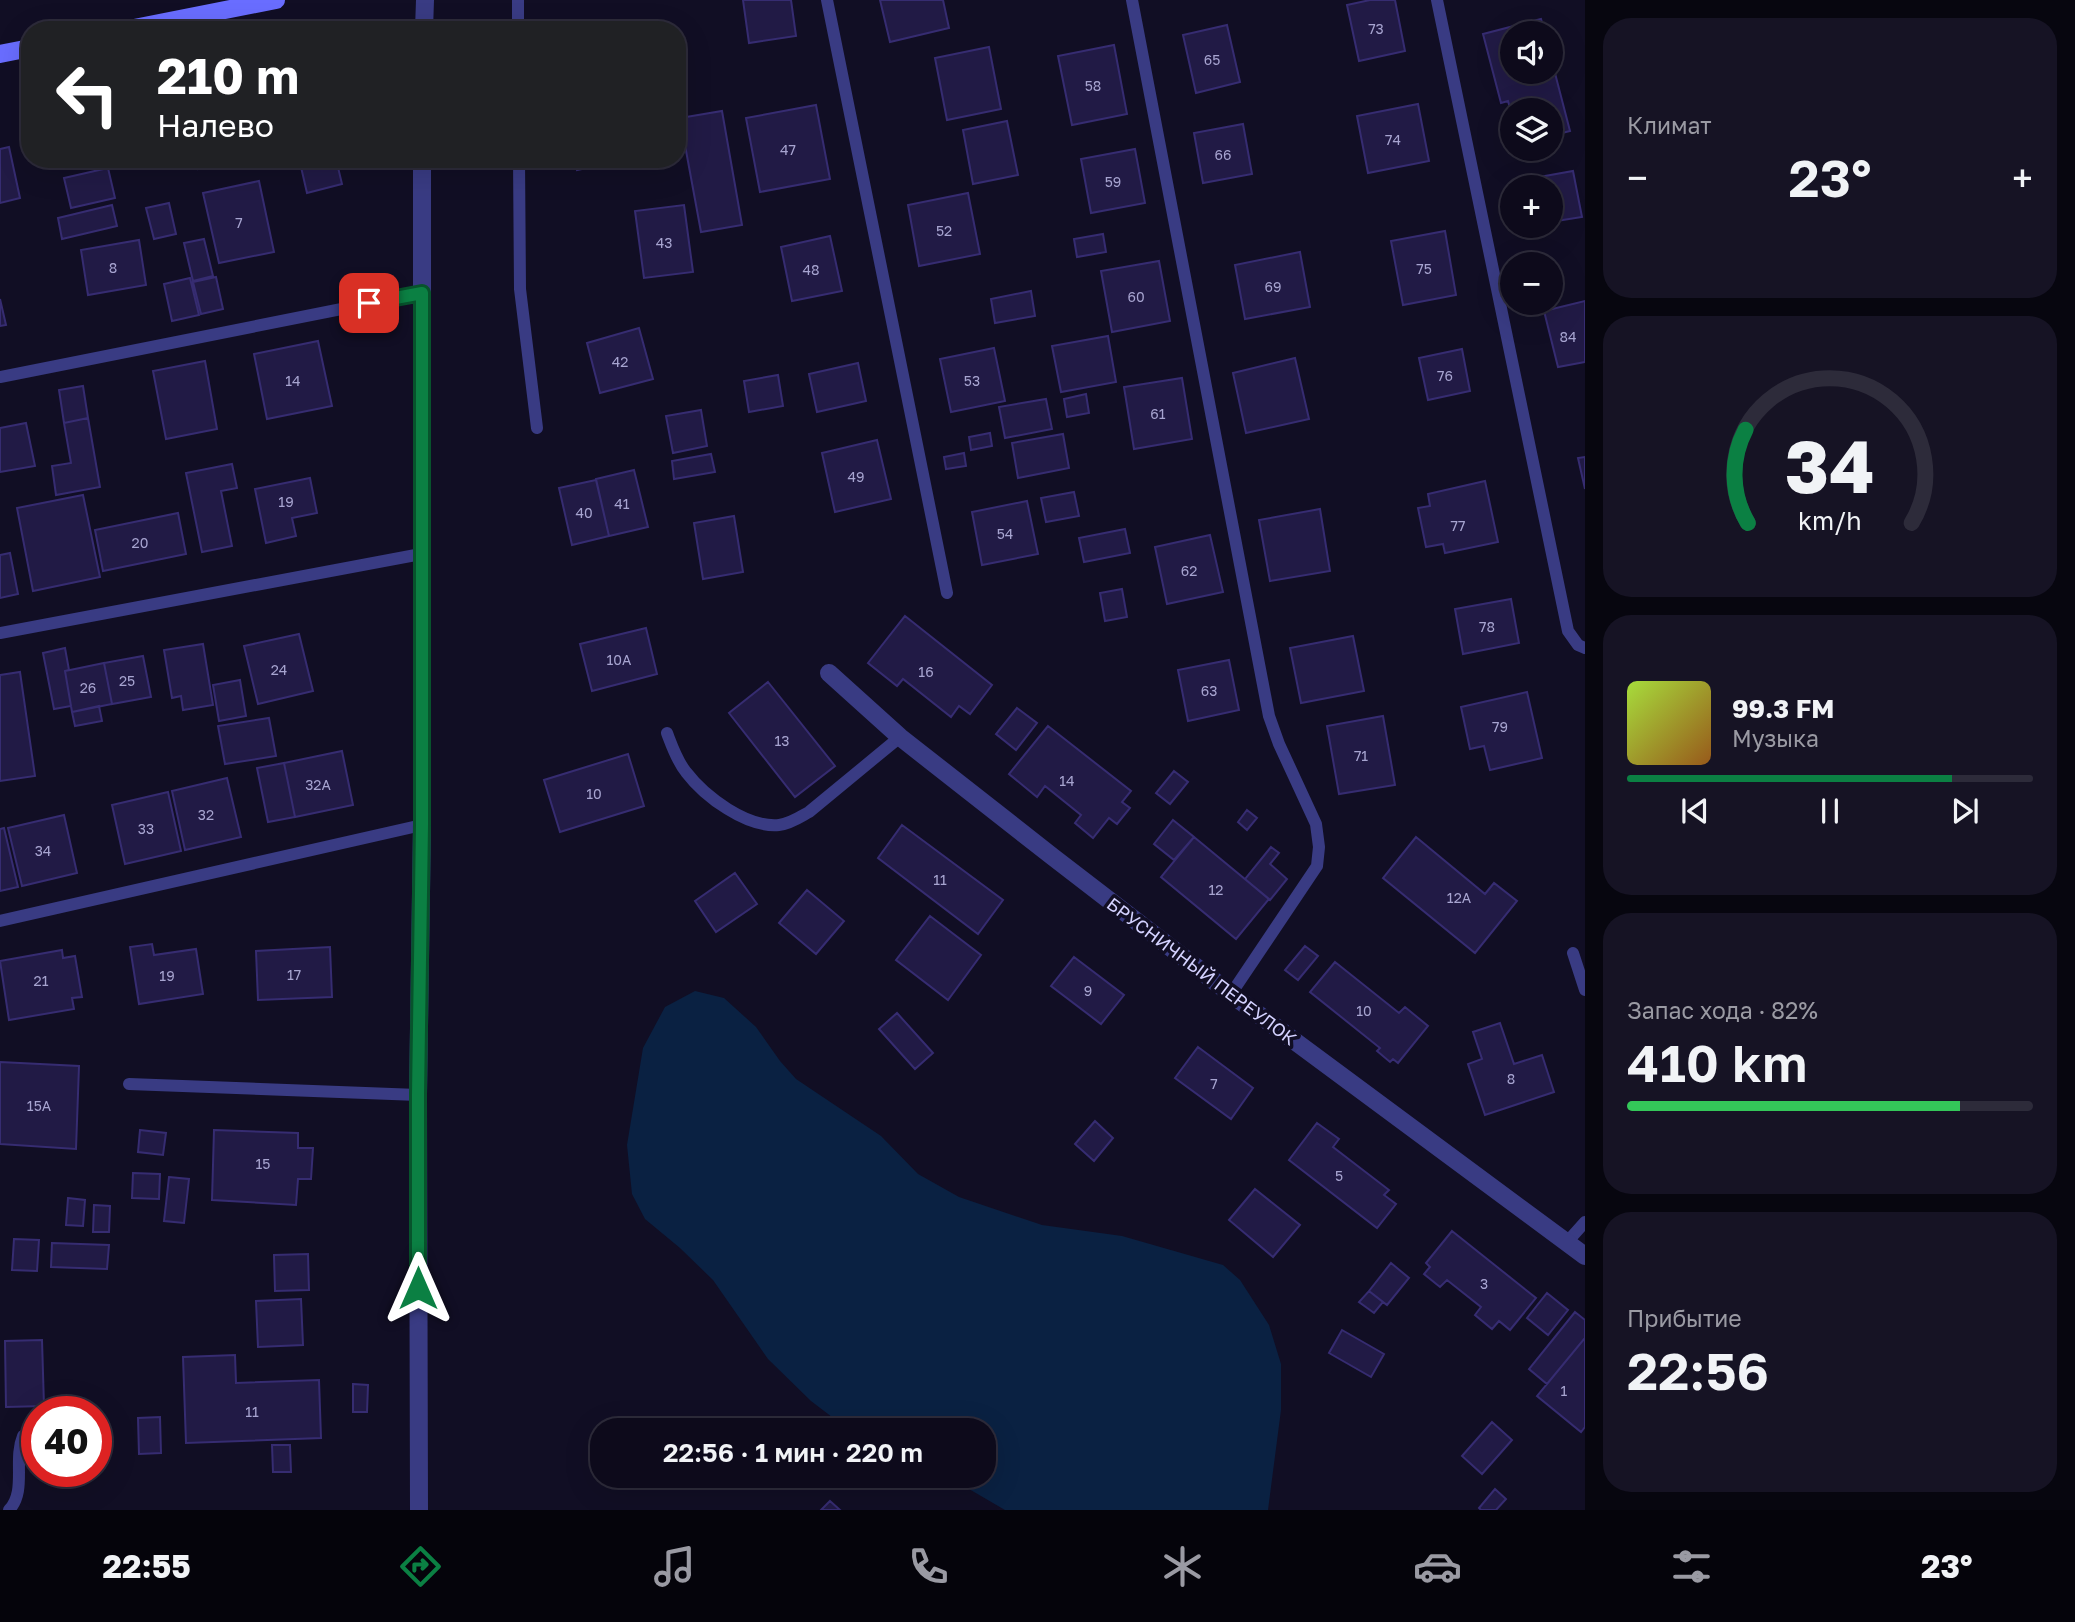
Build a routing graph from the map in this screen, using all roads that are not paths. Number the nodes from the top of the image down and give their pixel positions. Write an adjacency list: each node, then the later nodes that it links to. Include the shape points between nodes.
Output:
1 (276, 0): 7 (main road)
2 (425, 0): 8 (street)
3 (517, 0): 9 (lane)
4 (827, 0): 18 (lane)
5 (1132, 0): 28 (lane, via 1269,716 1316,824 1319,847 1317,866)
6 (1437, 0): 20 (lane, via 1568,631)
7 (170, 21)
8 (424, 21)
9 (518, 21)
10 (21, 50): 11 (main road)
11 (0, 54)
12 (422, 168): 14 (street)
13 (519, 168): 16 (lane, via 520,289)
14 (422, 293): 15 (lane); 17 (street)
15 (0, 377)
16 (537, 428)
17 (421, 554): 19 (lane); 24 (street)
18 (947, 593)
19 (0, 633)
20 (1585, 648)
21 (829, 673): 23 (street, БРУСНИЧНЫЙ ПЕРЕУЛОК)
22 (667, 733): 23 (lane, via 686,773 711,797 758,824 780,825 809,812)
23 (900, 737): 28 (street, БРУСНИЧНЫЙ ПЕРЕУЛОК)
24 (422, 825): 25 (lane); 30 (street)
25 (0, 921)
26 (1573, 953): 27 (lane)
27 (1585, 990)
28 (1231, 994): 32 (street, БРУСНИЧНЫЙ ПЕРЕУЛОК)
29 (129, 1084): 30 (lane)
30 (418, 1095): 36 (street)
31 (1585, 1222): 32 (lane)
32 (1568, 1241): 33 (street, БРУСНИЧНЫЙ ПЕРЕУЛОК)
33 (1585, 1256)
34 (21, 1440): 35 (lane, via 18,1491)
35 (9, 1510)
36 (419, 1510)

